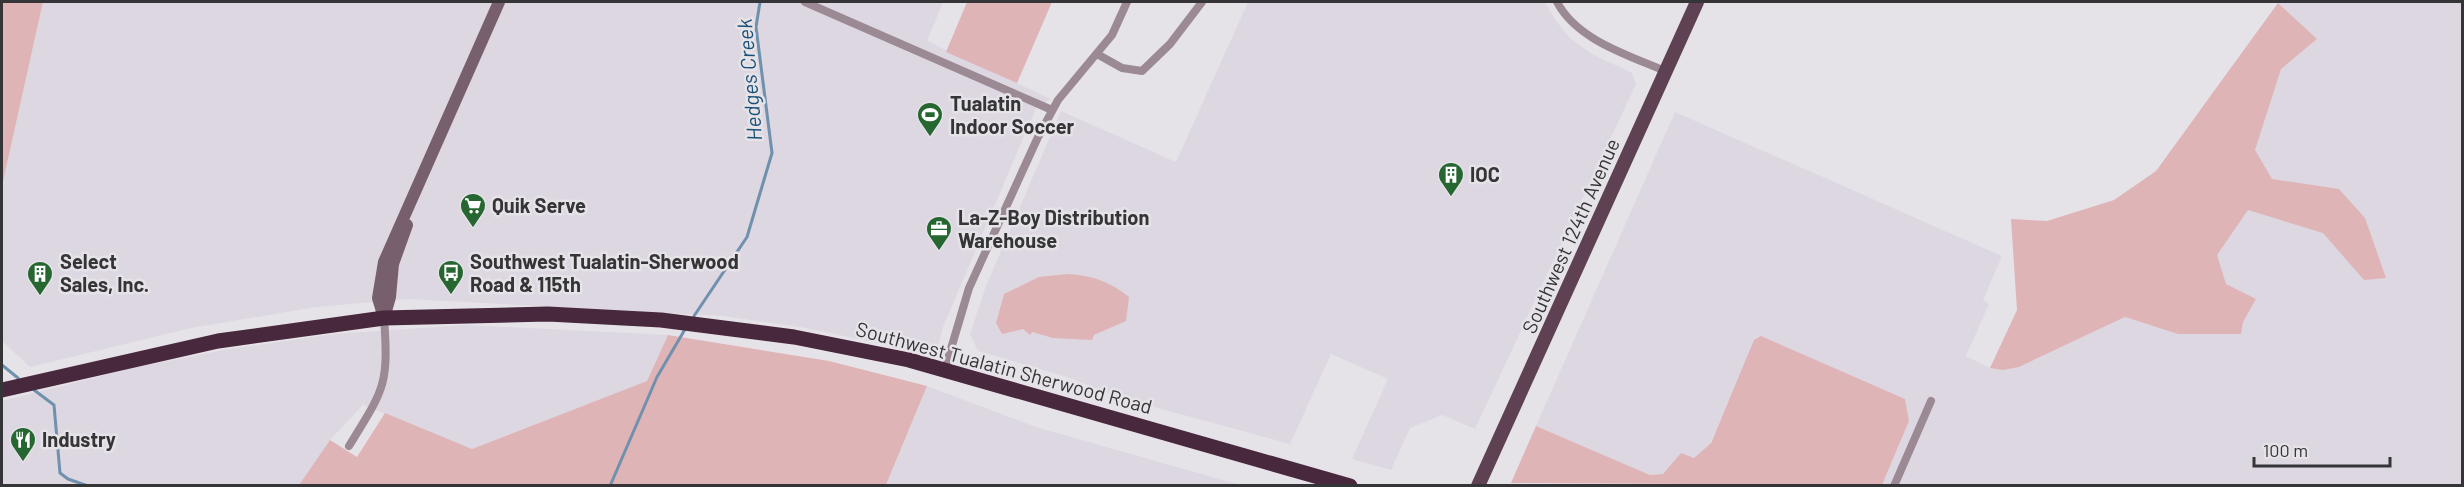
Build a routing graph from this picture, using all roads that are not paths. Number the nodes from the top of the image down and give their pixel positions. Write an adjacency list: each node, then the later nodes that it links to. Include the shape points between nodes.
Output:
1 (499, 2): 10 (street, via 382,272 378,298)
2 (805, 2): 9 (street)
3 (1127, 2): 7 (street, via 1112,35)
4 (1202, 2): 7 (street, via 1170,44 1142,71 1122,68)
5 (1557, 2): 8 (street, via 1588,34)
6 (1697, 2): 8 (main road, Southwest 124th Avenue)
7 (1096, 54): 9 (street)
8 (1665, 71): 16 (main road, Southwest 124th Avenue)
9 (1052, 110): 11 (street, via 973,280)
10 (384, 318): 11 (highway, Southwest Tualatin Sherwood Road, via 548,314 661,320 795,338); 12 (highway, Southwest Tualatin Sherwood Road, via 218,341); 14 (street, via 384,384)
11 (945, 369): 15 (highway, Southwest Tualatin Sherwood Road)
12 (2, 390)
13 (1931, 401): 17 (street)
14 (349, 446)
15 (1350, 486)
16 (1478, 486)
17 (1894, 486)

